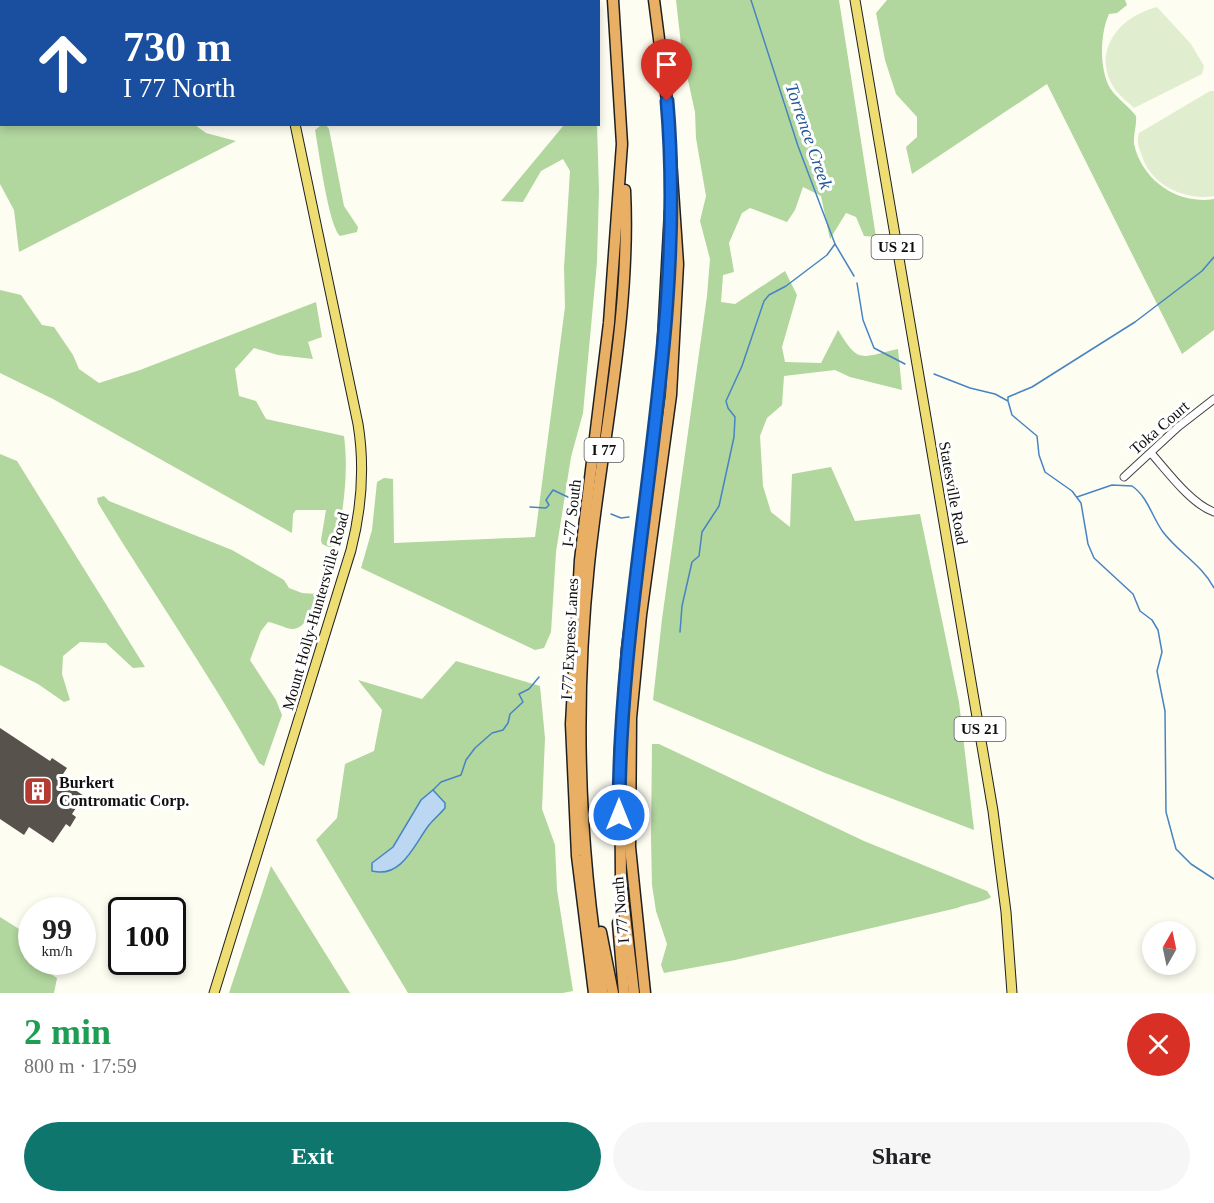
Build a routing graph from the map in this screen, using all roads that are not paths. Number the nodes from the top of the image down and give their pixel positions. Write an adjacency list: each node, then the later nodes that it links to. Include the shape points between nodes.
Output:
1 (614, 0): 5 (highway, I-77 South / I 77)
2 (654, 0): 6 (highway, I 77 North)
3 (855, 0): 20 (main road, Statesville Road / US 21, via 993,811)
4 (296, 126): 13 (main road, Mount Holly-Huntersville Road, via 358,424 362,490 351,550)
5 (622, 144): 12 (highway, I 77 Express Lanes / I 77, via 626,226 622,292 582,659); 14 (highway, I-77 South / I 77, via 610,312 580,560 572,691 577,856)
6 (671, 166): 11 (highway, via 660,394 623,695); 19 (highway, I 77 North, via 678,264 674,362 637,650 629,750 631,869)
7 (1214, 399): 8 (street, Toka Court)
8 (1150, 453): 9 (street, Toka Court); 10 (street, via 1195,500)
9 (1124, 477)
10 (1214, 512)
11 (620, 848): 17 (highway, via 618,929); 18 (highway)
12 (586, 855): 15 (highway, I 77 Express Lanes / I 77); 16 (highway)
13 (214, 993)
14 (594, 993)
15 (603, 993)
16 (613, 993)
17 (624, 993)
18 (634, 993)
19 (645, 993)
20 (1012, 993)

